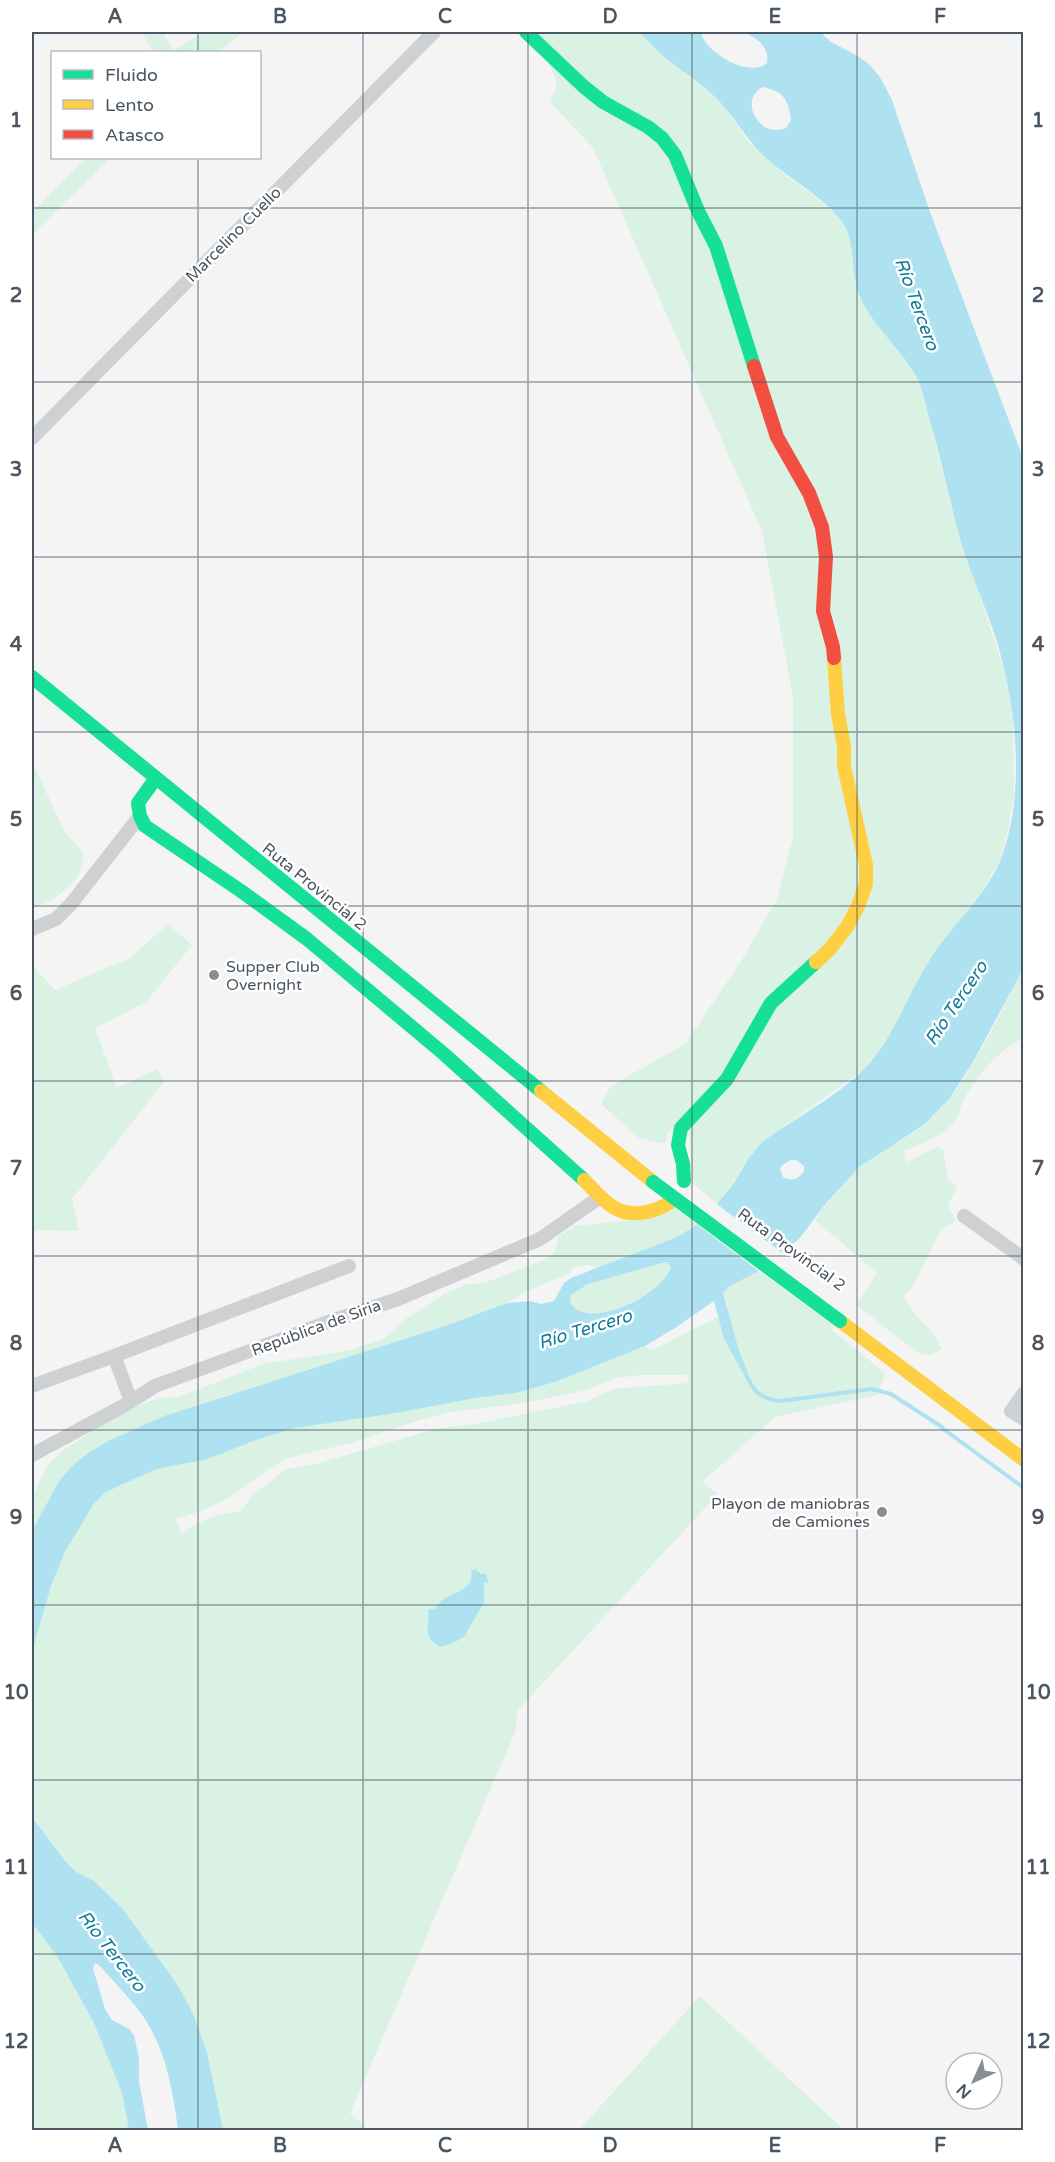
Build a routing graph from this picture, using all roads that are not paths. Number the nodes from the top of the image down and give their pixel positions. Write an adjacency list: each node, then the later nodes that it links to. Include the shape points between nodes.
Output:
1 (434, 32): 3 (street, Marcelino Cuello)
2 (526, 32): 8 (street, via 583,86 648,127 675,155 716,246 777,437 809,494 822,527 826,557 823,611 833,647 844,766 866,865 866,884 847,927 822,958 771,1003 727,1079 681,1128 678,1145)
3 (32, 438)
4 (32, 677): 5 (street, Ruta Provincial 2)
5 (156, 778): 6 (street, via 138,803); 20 (street, Ruta Provincial 2, bridge, via 577,1120 844,1316)
6 (140, 816): 7 (street, via 71,904 56,919); 9 (street, via 156,834 325,954 444,1054)
7 (32, 929)
8 (684, 1181)
9 (600, 1197): 10 (street, via 630,1213 653,1212); 17 (street, República de Siria, via 540,1239 398,1299 155,1386)
10 (669, 1203)
11 (964, 1216): 12 (street)
12 (1023, 1259)
13 (349, 1266): 14 (street)
14 (114, 1356): 15 (street); 17 (street)
15 (32, 1386)
16 (1023, 1393): 18 (street, via 1011,1410)
17 (131, 1401): 19 (street, República de Siria)
18 (1023, 1419)
19 (32, 1455)
20 (1023, 1460)

